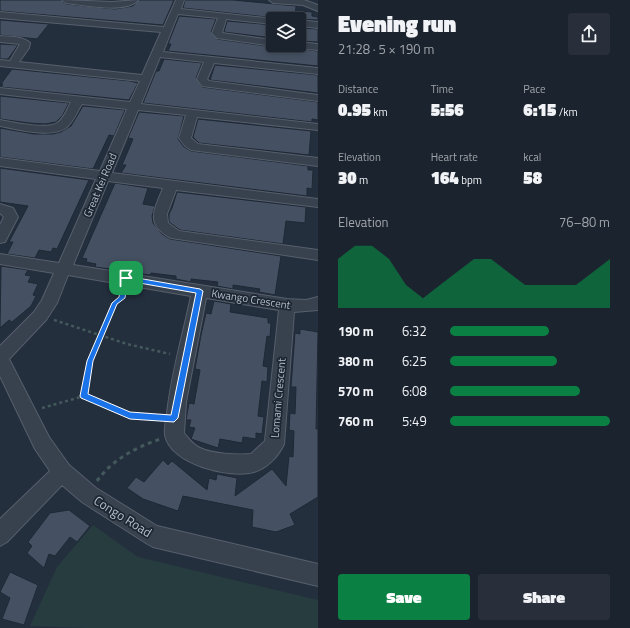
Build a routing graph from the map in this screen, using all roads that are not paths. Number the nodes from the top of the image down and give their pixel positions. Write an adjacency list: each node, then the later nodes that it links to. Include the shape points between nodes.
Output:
1 (66, 0): 2 (street, via 120,5 130,4)
2 (134, 0)
3 (180, 0): 6 (street, Great Kei Road)
4 (274, 0): 5 (street, via 304,3)
5 (318, 8)
6 (175, 11): 8 (street); 12 (street, Great Kei Road)
7 (0, 15): 12 (street)
8 (223, 16): 9 (street); 14 (street, via 217,33 220,36)
9 (266, 20)
10 (306, 24): 11 (street)
11 (318, 25)
12 (167, 30): 17 (street, Great Kei Road)
13 (0, 38): 20 (street, via 25,43)
14 (266, 42)
15 (306, 46): 16 (street)
16 (318, 47)
17 (157, 54): 18 (street); 22 (street, Great Kei Road)
18 (210, 60): 21 (street); 24 (street, via 202,79 206,84)
19 (0, 63): 20 (street)
20 (12, 65): 22 (street)
21 (318, 71)
22 (146, 79): 26 (street, Great Kei Road)
23 (0, 91): 25 (street)
24 (318, 98)
25 (78, 100): 26 (street); 28 (street, via 65,122 58,127 50,129)
26 (134, 106): 27 (street); 32 (street, Great Kei Road)
27 (192, 113): 29 (street); 31 (street, via 185,138 195,147)
28 (0, 123)
29 (318, 127)
30 (0, 162): 32 (street)
31 (318, 162)
32 (104, 176): 33 (street); 39 (street, Great Kei Road)
33 (170, 185): 34 (street); 37 (street, via 159,218 161,226 169,232)
34 (318, 203)
35 (0, 208): 36 (street, via 8,211 11,217)
36 (0, 238)
37 (318, 255)
38 (0, 259): 39 (street, Kwango Crescent)
39 (64, 268): 40 (street, Kwango Crescent); 43 (street, Great Kei Road, via 49,303 40,316)
40 (200, 291): 42 (street, Kwango Crescent); 42 (street, Lomami Crescent, via 174,426 183,447 197,456 242,465 252,463 268,452 274,444)
41 (318, 303): 42 (street, Kwango Crescent, via 306,306)
42 (287, 305)
43 (0, 358): 44 (street, Congo Road, via 42,443)
44 (62, 472): 45 (street); 46 (street, Congo Road, via 89,495 153,536)
45 (0, 535)
46 (318, 575)

